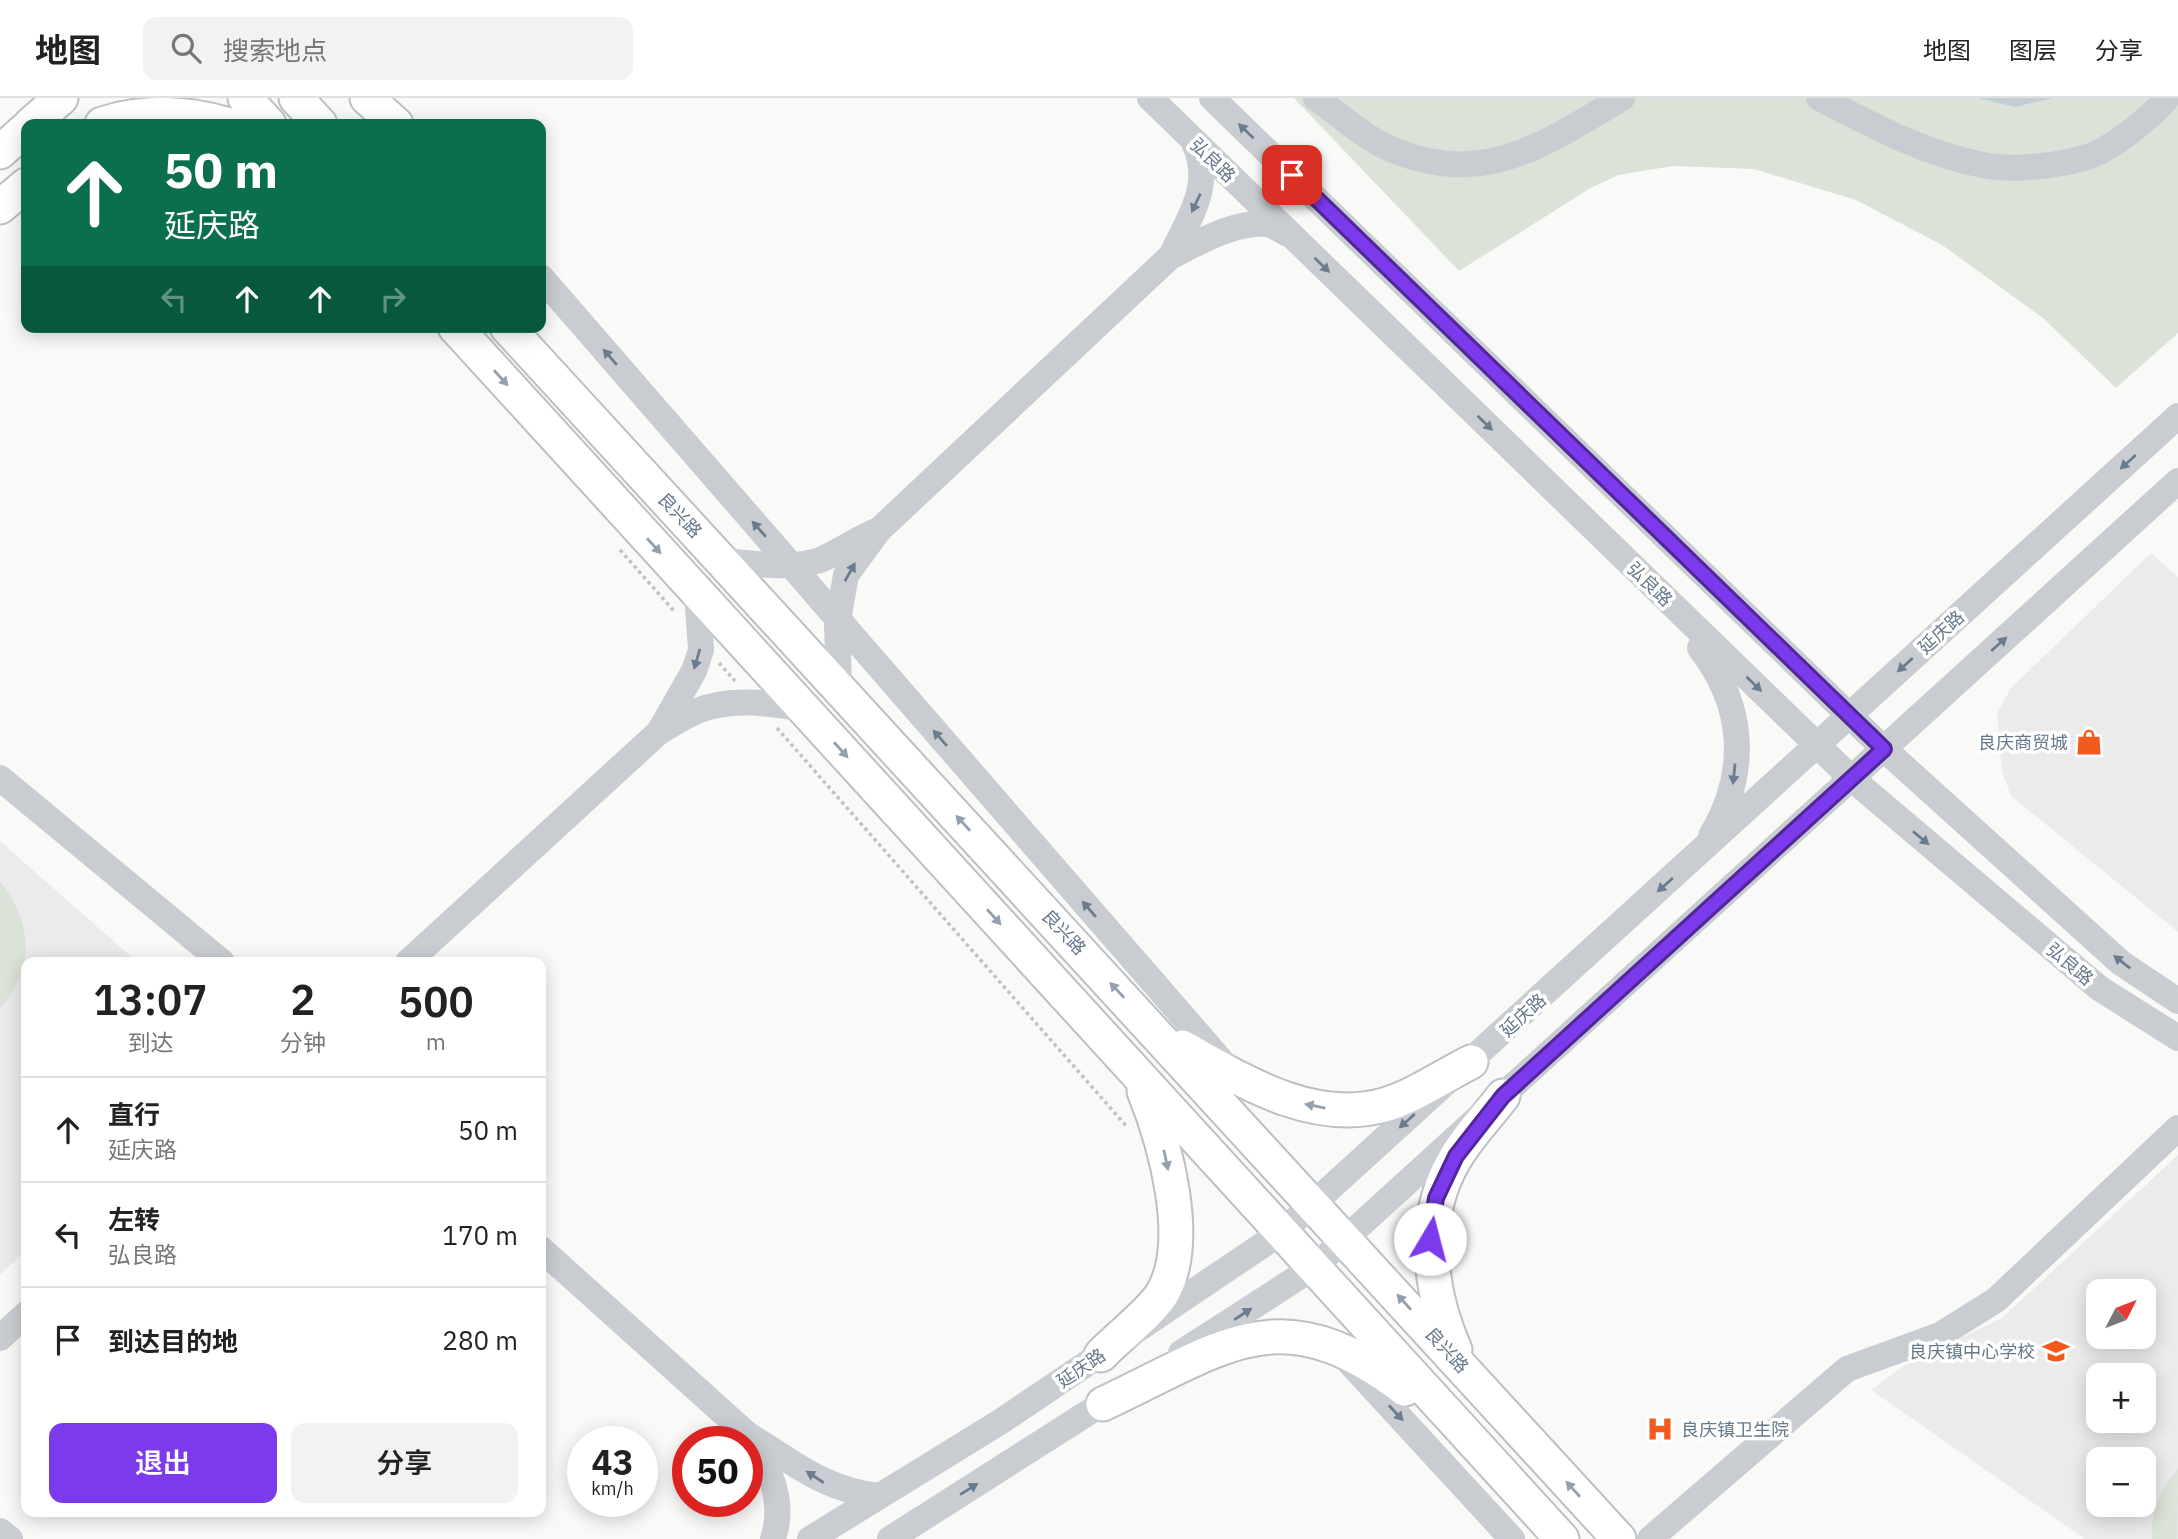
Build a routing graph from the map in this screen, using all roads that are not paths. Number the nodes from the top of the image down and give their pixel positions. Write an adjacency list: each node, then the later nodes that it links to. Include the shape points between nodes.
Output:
1 (61, 98): 11 (main road)
2 (245, 98): 14 (main road)
3 (296, 98): 15 (main road)
4 (367, 98): 16 (main road)
5 (1150, 98): 18 (street, 弘良路)
6 (1212, 98): 39 (street, 弘良路, one-way to 6)
7 (1315, 98): 8 (street, via 1380,144 1429,163 1476,165 1543,145)
8 (1622, 98)
9 (1819, 98): 10 (street, via 1890,134 1984,166 2031,166 2087,158 2130,131)
10 (2167, 98)
11 (37, 119)
12 (116, 119): 13 (main road, via 164,113)
13 (198, 119)
14 (264, 119)
15 (315, 119)
16 (390, 119)
17 (21, 133): 19 (main road)
18 (1191, 139): 22 (street, 弘良路); 23 (street, one-way to 23, via 1202,160 1202,190)
19 (0, 152)
20 (21, 189): 21 (main road)
21 (0, 207)
22 (1290, 235): 23 (street, via 1267,223 1249,226); 34 (street, 弘良路, one-way to 34)
23 (1171, 256): 31 (street)
24 (546, 283): 33 (street, one-way to 24)
25 (460, 333): 35 (main road, one-way to 35)
26 (513, 333): 28 (main road, 良兴路)
27 (540, 333): 28 (main road)
28 (553, 377): 32 (main road, 良兴路)
29 (2178, 416): 39 (street, 延庆路, one-way to 39)
30 (2178, 481): 42 (street, one-way to 30)
31 (878, 530): 33 (street, via 821,559); 36 (street, one-way to 31, via 846,575)
32 (722, 561): 33 (street); 37 (main road, 良兴路)
33 (790, 564): 36 (street)
34 (1652, 585): 41 (street, 弘良路, one-way to 41); 45 (street, one-way to 45, via 1715,667 1729,693 1736,722 1733,786)
35 (696, 592): 38 (main road); 40 (street, one-way to 40, via 701,650)
36 (838, 620): 37 (street); 53 (street, one-way to 36)
37 (838, 687): 49 (main road, 良兴路, one-way to 37)
38 (804, 709): 40 (street, via 754,702 698,710); 52 (main road, one-way to 52)
39 (1850, 716): 41 (street, 延庆路); 42 (street, 弘良路)
40 (659, 732): 47 (street)
41 (1818, 746): 44 (street, 弘良路); 45 (street, 延庆路)
42 (1884, 749): 44 (street); 48 (street, 弘良路, one-way to 42, via 2121,963)
43 (0, 778): 46 (street)
44 (1852, 778): 50 (street, 弘良路, one-way to 50, via 2099,988); 54 (street)
45 (1700, 853): 51 (street, 延庆路, one-way to 51)
46 (216, 957)
47 (413, 957)
48 (2178, 1001)
49 (1157, 1033): 53 (main road); 55 (main road, 良兴路)
50 (2178, 1038)
51 (1471, 1062): 53 (main road, one-way to 53, via 1385,1105 1350,1110 1317,1108 1272,1094); 57 (street, 延庆路, one-way to 57)
52 (1136, 1073): 58 (main road); 65 (main road, one-way to 65, via 1160,1129 1176,1242 1162,1295)
53 (1232, 1074): 55 (street)
54 (1503, 1096): 59 (street); 66 (main road, via 1456,1156 1436,1198 1432,1225 1436,1288 1446,1330)
55 (1237, 1120): 57 (main road, 良兴路)
56 (2178, 1128): 82 (street, via 1996,1300 1940,1335 1847,1369)
57 (1315, 1205): 58 (street, 延庆路); 59 (main road, 良兴路)
58 (1282, 1232): 61 (main road); 65 (street, 延庆路)
59 (1346, 1239): 61 (street); 66 (main road, 良兴路, one-way to 59)
60 (546, 1253): 68 (street)
61 (1314, 1268): 67 (street, one-way to 61); 70 (main road)
62 (21, 1319): 63 (street)
63 (0, 1338)
64 (1333, 1345): 67 (main road, via 1295,1336 1265,1336 1228,1345); 70 (main road, via 1370,1363); 79 (street, one-way to 79)
65 (1101, 1355): 72 (street, 延庆路)
66 (1464, 1368): 81 (main road, 良兴路, one-way to 66)
67 (1103, 1404): 73 (street, one-way to 67)
68 (738, 1426)
69 (763, 1445): 72 (street, one-way to 69, via 825,1484)
70 (1477, 1447): 80 (main road)
71 (763, 1462): 76 (street, via 778,1498 779,1521)
72 (879, 1496): 77 (street, 延庆路)
73 (919, 1528): 78 (street)
74 (0, 1531): 75 (street)
75 (9, 1539)
76 (773, 1539)
77 (810, 1539)
78 (890, 1539)
79 (1512, 1539)
80 (1562, 1539)
81 (1619, 1539)
82 (1650, 1539)

